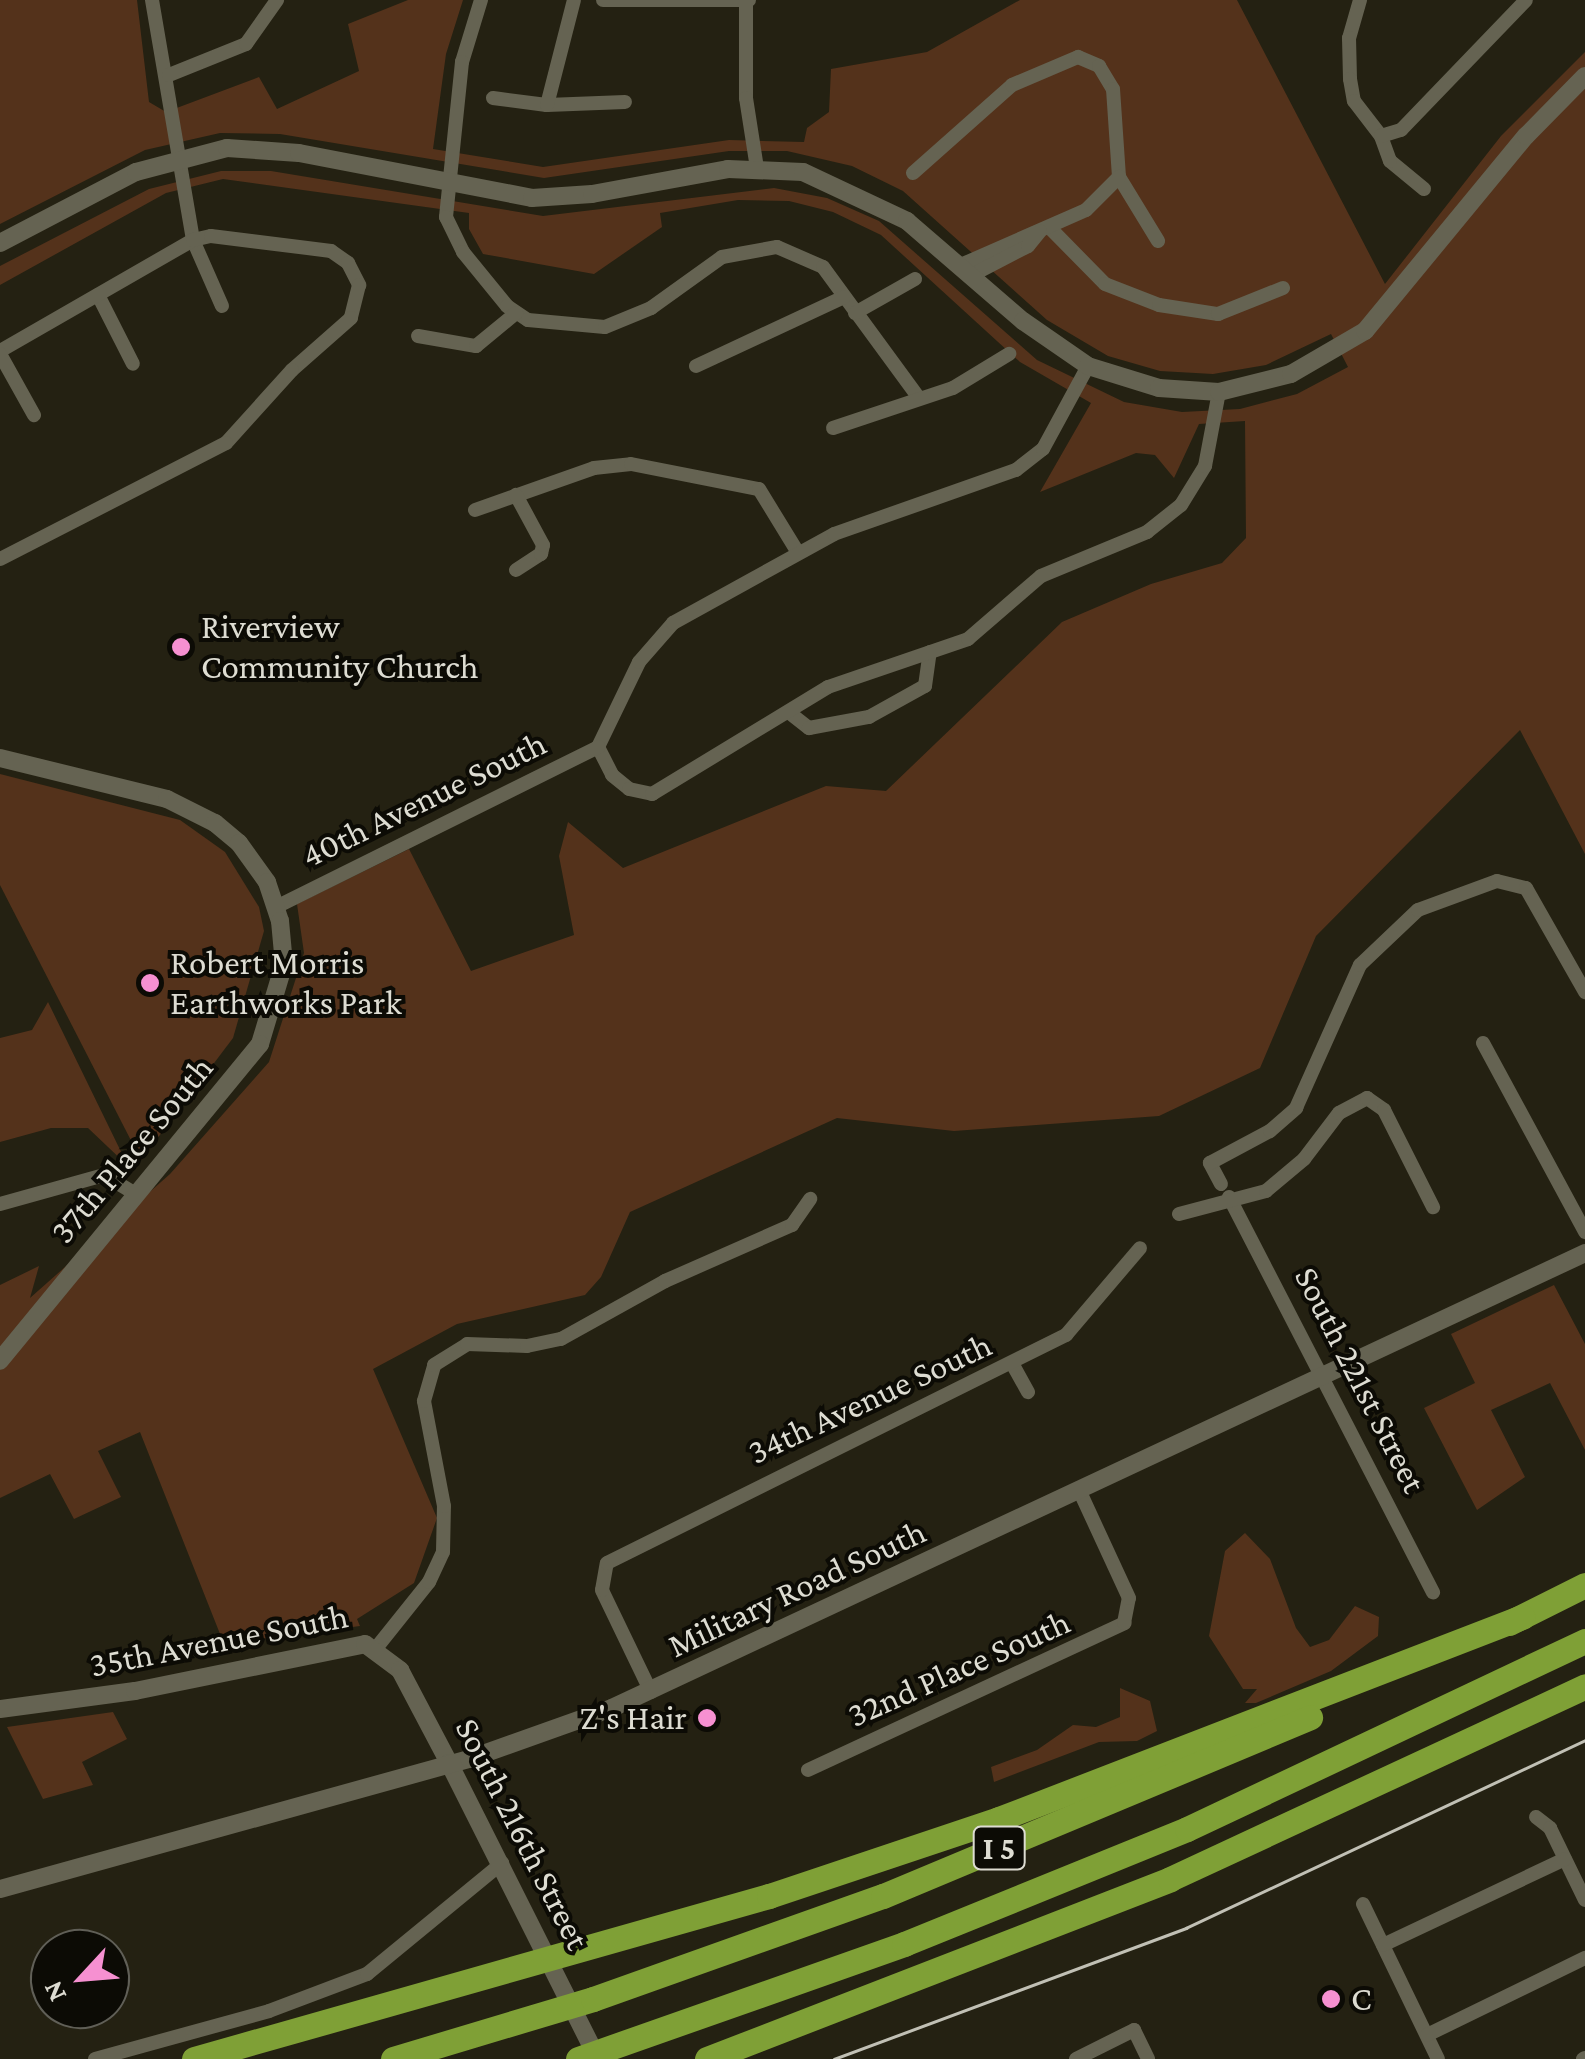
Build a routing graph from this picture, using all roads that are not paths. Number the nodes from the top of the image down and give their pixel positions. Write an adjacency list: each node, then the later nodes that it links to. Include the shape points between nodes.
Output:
1 (152, 0): 9 (street)
2 (277, 0): 9 (street, via 246,44)
3 (481, 0): 19 (street, via 462,62)
4 (574, 0): 13 (street)
5 (604, 0): 6 (street)
6 (747, 0): 16 (street, via 746,98)
7 (1360, 0): 14 (street, via 1349,38 1350,79 1354,101)
8 (1526, 0): 14 (street, via 1401,130)
9 (169, 75): 15 (street)
10 (1585, 76): 39 (street, via 1526,136 1359,336 1291,374)
11 (492, 98): 13 (street)
12 (624, 102): 13 (street)
13 (548, 105)
14 (1380, 136): 20 (street, via 1390,161)
15 (180, 156): 19 (street, via 275,149); 22 (street); 24 (street)
16 (757, 168): 19 (street, via 557,198); 25 (street, via 804,172 880,203)
17 (914, 173): 18 (street, via 1012,86 1078,57 1099,66 1113,89)
18 (1119, 177): 21 (street, via 1098,201); 23 (street)
19 (448, 184): 31 (street, via 449,228 489,287)
20 (1424, 189)
21 (1045, 230): 25 (street, via 1028,246); 27 (street, via 1105,284 1158,305 1218,314)
22 (193, 240): 28 (street); 30 (street); 46 (street, via 235,236 316,246 340,256 355,276 359,303 226,443)
23 (1158, 241)
24 (0, 243)
25 (968, 269): 38 (street, via 1048,341)
26 (915, 279): 32 (street)
27 (1284, 288)
28 (98, 295): 34 (street); 36 (street)
29 (844, 298): 31 (street, via 823,268 777,247 722,257 651,308 605,327 549,324); 32 (street); 37 (street)
30 (222, 306)
31 (516, 313): 33 (street, via 476,346)
32 (855, 313): 40 (street)
33 (418, 336)
34 (0, 353): 41 (street)
35 (1009, 354): 40 (street, via 968,382)
36 (133, 364)
37 (696, 366)
38 (1088, 366): 39 (street, via 1159,388); 45 (street, via 1043,449 1016,470)
39 (1219, 392): 48 (street, via 1205,466 1168,518 1041,576 968,639)
40 (918, 397): 42 (street)
41 (34, 415)
42 (833, 428)
43 (516, 495): 44 (street); 45 (street, via 623,463 750,485 770,499); 47 (street, via 543,545 541,554)
44 (474, 510)
45 (797, 552): 50 (street, via 662,633 639,662)
46 (0, 559)
47 (516, 570)
48 (930, 652): 49 (street, via 852,676); 49 (street, via 924,686 869,717 809,728)
49 (791, 714): 50 (street, via 652,794 612,775)
50 (598, 747): 52 (street, 40th Avenue South)
51 (0, 758): 52 (street, via 194,811 246,851)
52 (276, 907): 56 (street, 37th Place South, via 284,964 273,1017 234,1079)
53 (1585, 992): 55 (street, South 221st Street, via 1526,888 1497,881 1418,910 1360,965 1296,1108 1270,1132 1210,1163)
54 (1483, 1043): 61 (street)
55 (1228, 1194): 59 (street, via 1284,1178 1339,1113 1367,1098 1384,1110); 60 (street); 66 (street, South 221st Street)
56 (137, 1195): 58 (street, via 104,1175); 64 (street, 37th Place South)
57 (810, 1199): 73 (street, 35th Avenue South, via 792,1226 685,1271 561,1339 527,1346 468,1344 434,1365 424,1401 444,1506 443,1552 429,1582)
58 (0, 1204)
59 (1434, 1207)
60 (1179, 1214)
61 (1585, 1232)
62 (1140, 1248): 65 (street, 34th Avenue South, via 1066,1335)
63 (1585, 1253): 66 (street, Military Road South)
64 (0, 1361)
65 (1013, 1365): 67 (street); 75 (street, 34th Avenue South, via 624,1550 601,1570 602,1590)
66 (1325, 1375): 68 (street, Military Road South); 70 (street, South 221st Street)
67 (1028, 1392)
68 (1080, 1492): 75 (street, Military Road South); 78 (street, 32nd Place South, via 1129,1598 1130,1616 1084,1646)
69 (1585, 1585): 71 (highway, I 5)
70 (1433, 1593)
71 (1522, 1617): 90 (highway, via 999,1819 769,1896); 91 (highway, I 5, via 1218,1758 882,1896 593,1999)
72 (1585, 1641): 92 (highway, I 5, via 1187,1830 904,1944)
73 (376, 1647): 76 (street, 35th Avenue South, via 352,1643 135,1691); 77 (street, South 216th Street, via 400,1670)
74 (1585, 1686): 87 (highway, via 1153,1886)
75 (651, 1692): 77 (street, Military Road South)
76 (0, 1709)
77 (449, 1763): 81 (street, South 216th Street); 82 (street, Military Road South)
78 (808, 1770)
79 (1536, 1817): 80 (street, via 1550,1828)
80 (1565, 1859): 83 (street); 85 (street)
81 (502, 1863): 89 (street, via 410,1945 346,1984); 93 (street, South 216th Street)
82 (0, 1889)
83 (1585, 1900)
84 (1363, 1904): 85 (street)
85 (1383, 1944): 88 (street)
86 (1585, 1958): 88 (street)
87 (777, 2032): 94 (highway); 95 (highway)
88 (1427, 2035): 98 (street)
89 (94, 2059)
90 (194, 2059)
91 (393, 2059)
92 (578, 2059)
93 (598, 2059)
94 (698, 2059)
95 (707, 2059)
96 (1076, 2059): 97 (street, via 1134,2030)
97 (1148, 2059)
98 (1438, 2059)

